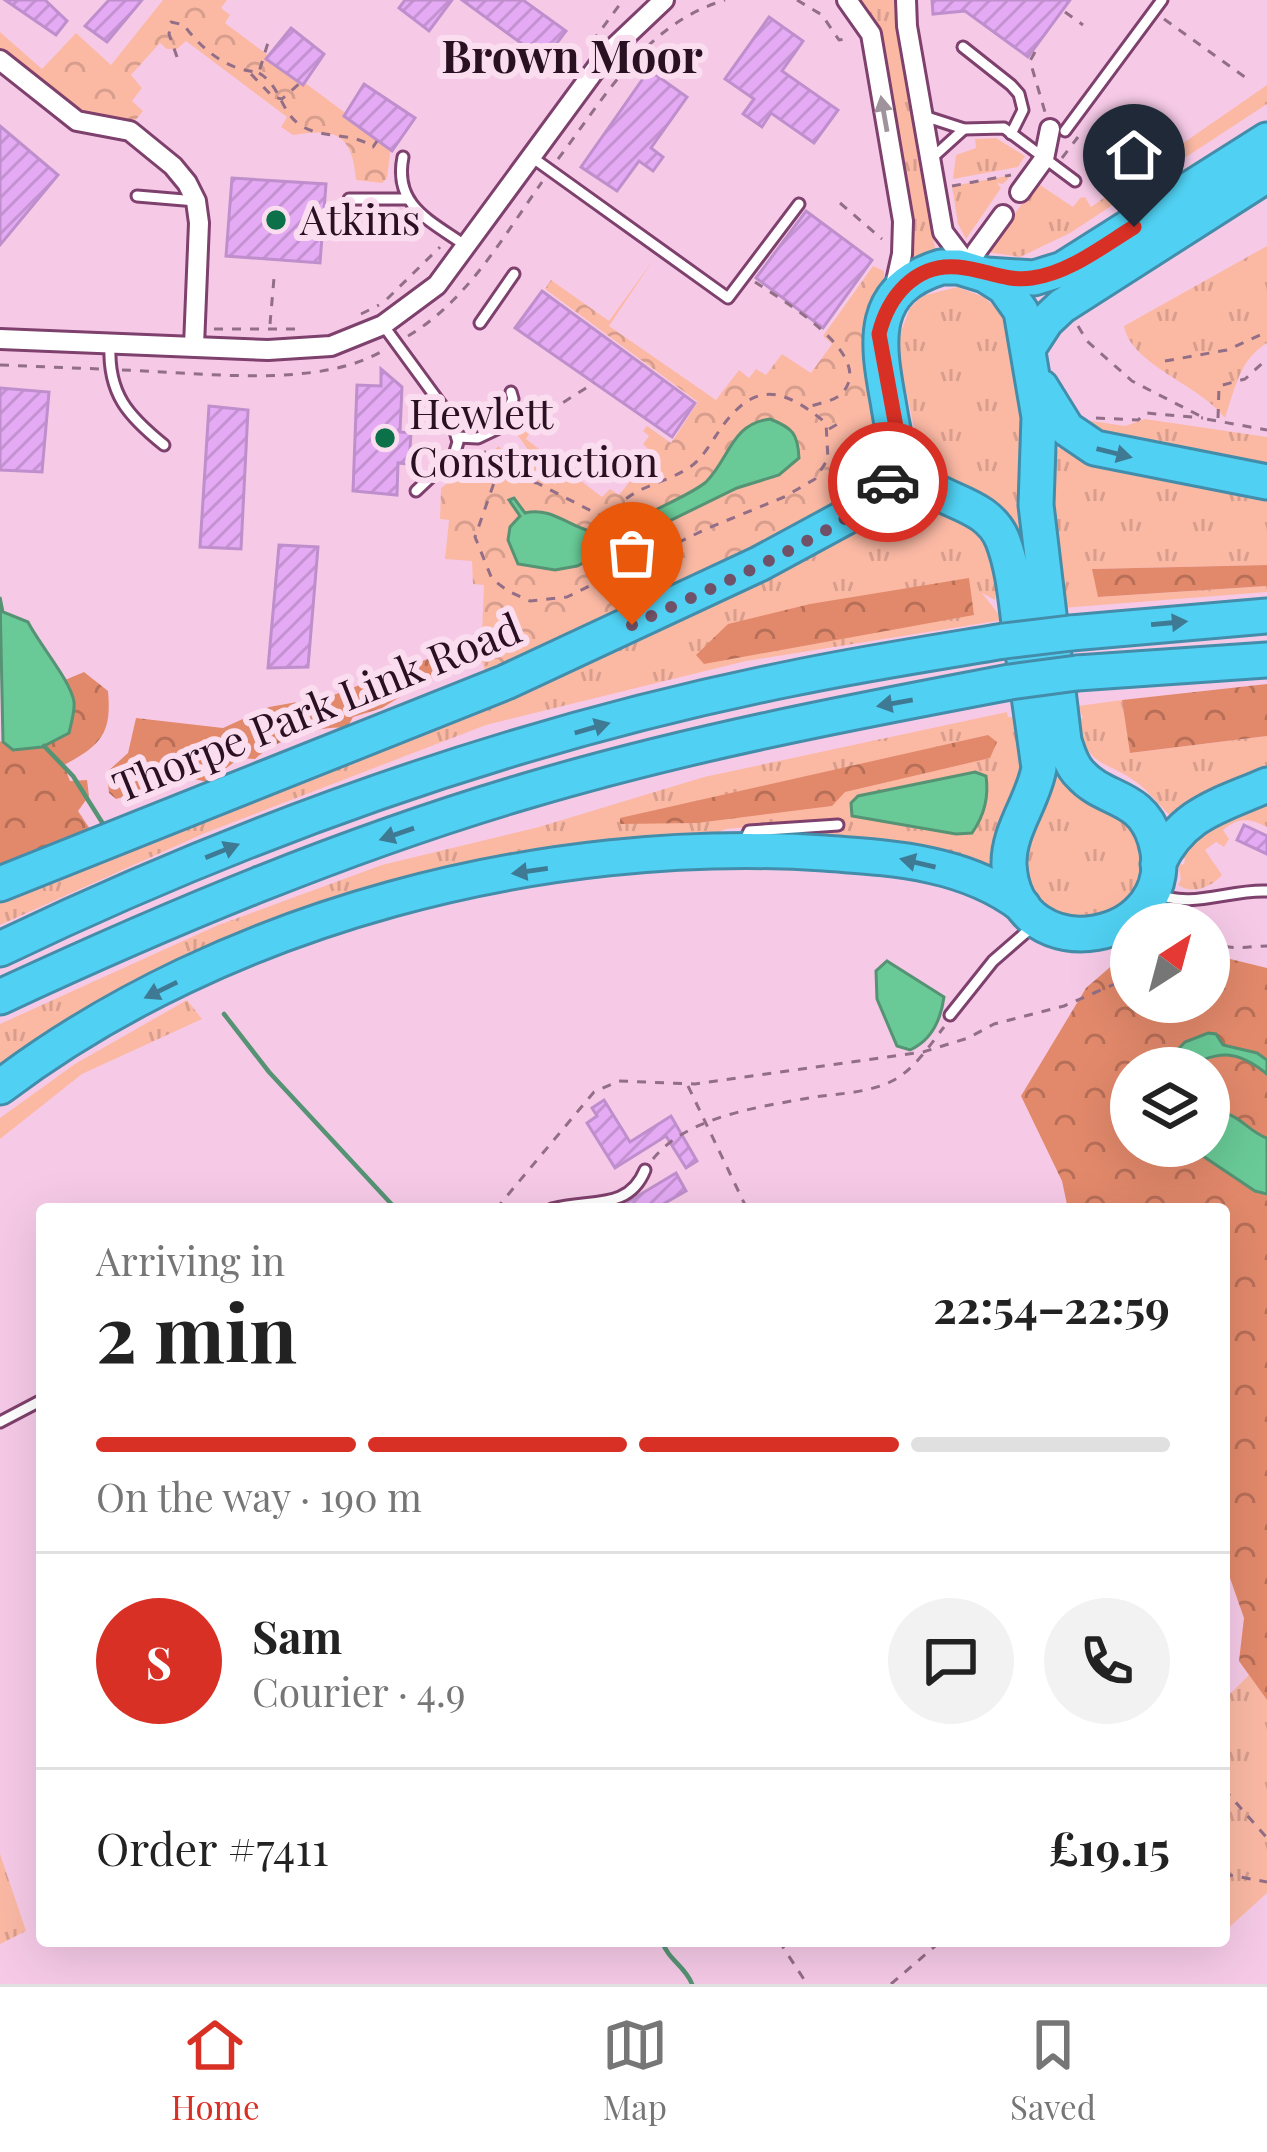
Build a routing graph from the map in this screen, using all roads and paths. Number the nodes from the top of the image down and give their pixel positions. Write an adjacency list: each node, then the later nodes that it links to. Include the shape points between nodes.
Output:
1 (623, 0): 15 (path)
2 (664, 0): 32 (street, via 606,56)
3 (725, 0): 32 (path, via 647,41)
4 (797, 0): 12 (path, via 822,15)
5 (847, 0): 48 (street, one-way to 5, via 903,221 871,34)
6 (905, 0): 23 (street)
7 (1162, 0): 9 (lane)
8 (1065, 12): 10 (path)
9 (1154, 12): 20 (path); 25 (lane)
10 (1083, 26)
11 (270, 36): 19 (path)
12 (839, 40)
13 (963, 47): 26 (lane, via 1019,94 1023,110)
14 (1036, 52): 25 (path, via 1030,61)
15 (583, 54)
16 (177, 57): 18 (path, via 169,34 176,21 232,68)
17 (0, 60): 40 (street, via 77,121 130,131 149,144)
18 (250, 72): 19 (path); 22 (path)
19 (259, 73): 22 (path)
20 (1249, 80)
21 (299, 84): 22 (path)
22 (282, 99): 28 (path, via 313,133 373,147)
23 (922, 111): 24 (lane); 31 (street)
24 (964, 129): 26 (lane); 31 (lane)
25 (1057, 130): 30 (street)
26 (1011, 134): 30 (lane)
27 (1267, 140): 44 (highway, via 1063,269 1034,278)
28 (377, 141)
29 (403, 157): 39 (lane)
30 (1045, 159): 34 (lane); 35 (street)
31 (931, 160): 44 (street, via 943,232 962,261)
32 (542, 164): 43 (street); 46 (lane, via 728,298); 59 (path, via 464,290)
33 (1267, 175): 61 (highway, via 1063,306 1046,321)
34 (1075, 181)
35 (1026, 184): 36 (path, via 1017,174)
36 (952, 186)
37 (137, 196): 40 (lane)
38 (349, 199): 39 (lane)
39 (407, 199): 43 (lane)
40 (196, 201): 56 (street)
41 (799, 204): 46 (lane)
42 (1003, 215): 44 (street)
43 (458, 241): 49 (path); 52 (street, via 422,299)
44 (979, 266): 48 (highway, via 923,273); 61 (highway, via 1014,298)
45 (514, 274): 51 (lane)
46 (746, 275): 67 (path, via 839,344 847,388)
47 (274, 278): 53 (path)
48 (892, 299): 79 (highway, via 879,351)
49 (355, 317)
50 (1075, 321): 68 (path, via 1132,381)
51 (480, 323)
52 (383, 325): 56 (street, via 331,346 268,350); 59 (lane)
53 (270, 327): 54 (path); 56 (path)
54 (312, 329)
55 (1267, 332): 62 (path, via 1227,350)
56 (194, 338): 58 (street)
57 (0, 339): 58 (street)
58 (110, 343): 64 (lane)
59 (395, 344): 64 (path, via 370,359 314,372); 76 (lane)
60 (1267, 359): 69 (path, via 1245,379 1219,386)
61 (1032, 361): 73 (highway); 88 (highway, via 1041,439 1036,505 1064,741 1080,775 1143,817 1155,839)
62 (1166, 361)
63 (0, 365): 64 (path)
64 (109, 370): 78 (lane, via 116,399)
65 (594, 383): 71 (path)
66 (512, 392): 72 (lane)
67 (807, 408): 74 (path); 80 (path, via 766,392 734,409 691,467 620,501 612,515 537,483)
68 (1206, 419): 69 (path); 73 (path, via 1077,414)
69 (1217, 420): 75 (path)
70 (843, 421): 74 (path)
71 (538, 422): 72 (lane, via 528,414)
72 (500, 427): 77 (lane)
73 (1067, 429): 81 (highway, one-way to 81, via 1095,448)
74 (827, 430): 80 (path, via 828,459 814,479 567,597 530,601 492,579 475,537)
75 (1267, 430)
76 (457, 437): 77 (lane); 82 (lane, via 454,455)
77 (478, 438): 80 (path)
78 (164, 446)
79 (901, 454): 89 (highway, Thorpe Park Link Road, via 866,506 674,605 441,709); 91 (highway, via 921,482 992,523 1013,574 1039,768 1009,859)
80 (496, 477)
81 (1267, 482)
82 (416, 490)
83 (1267, 616): 94 (highway, one-way to 83, bridge, via 307,817 651,711 1004,641)
84 (1267, 660): 96 (highway, one-way to 96, bridge, via 1010,682 796,722 521,792 328,857)
85 (1267, 785): 88 (highway, via 1181,826)
86 (838, 825): 87 (lane, via 749,831)
87 (742, 848): 91 (highway, one-way to 87, via 987,883 899,858); 101 (highway, one-way to 101, via 500,876 379,902 244,950 138,1001)
88 (1155, 878): 90 (lane, via 1174,901); 91 (highway, via 1134,916 1109,931 1071,934)
89 (0, 884)
90 (1267, 891)
91 (1031, 913): 97 (lane)
92 (1267, 946): 93 (path)
93 (1230, 947)
94 (0, 949)
95 (1110, 985): 99 (path)
96 (0, 997)
97 (950, 1015)
98 (943, 1029): 99 (path)
99 (923, 1052): 100 (path); 102 (path, via 896,1080)
100 (687, 1084): 102 (path); 104 (path, via 619,1081 594,1092)
101 (0, 1087)
102 (706, 1125): 103 (path, via 667,1142); 106 (path)
103 (645, 1170): 105 (lane, via 623,1197)
104 (501, 1203)
105 (588, 1203)
106 (744, 1203)
107 (36, 1403): 108 (lane)
108 (0, 1422)
109 (1230, 1796): 110 (path)
110 (1267, 1838)
111 (1230, 1875): 112 (path)
112 (1267, 1882)
113 (783, 1947): 115 (path)
114 (934, 1947): 116 (path)
115 (807, 1984)
116 (891, 1984)

